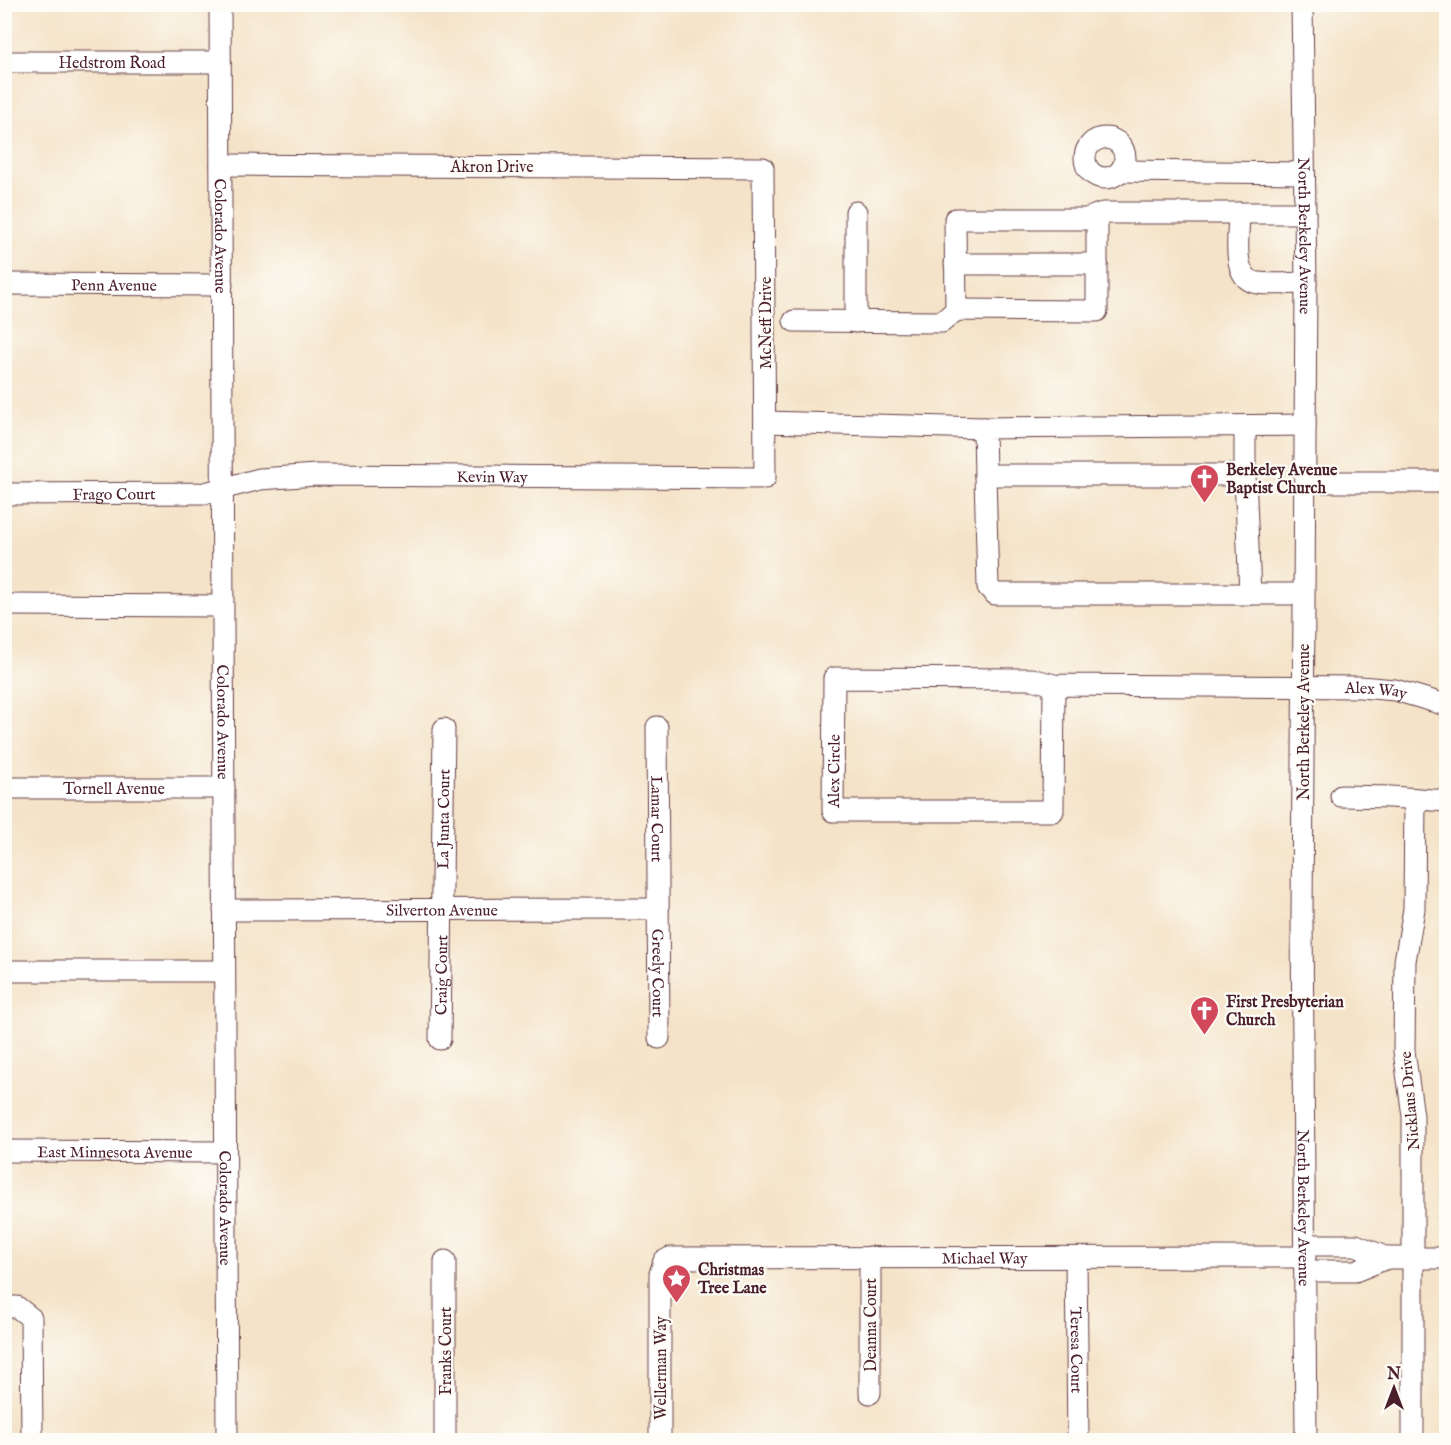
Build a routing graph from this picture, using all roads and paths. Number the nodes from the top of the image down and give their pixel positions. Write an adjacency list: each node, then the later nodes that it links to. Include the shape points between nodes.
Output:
1 (220, 4): 4 (street, Colorado Avenue)
2 (1302, 4): 8 (street, North Berkeley Avenue)
3 (4, 62): 4 (street, Hedstrom Road)
4 (220, 62): 5 (street, Colorado Avenue)
5 (221, 165): 6 (street, Akron Drive); 17 (street, Colorado Avenue)
6 (763, 168): 21 (street, McNeff Drive)
7 (1121, 171): 8 (street)
8 (1304, 173): 11 (street, North Berkeley Avenue)
9 (856, 212): 20 (street)
10 (1239, 213): 11 (street); 12 (street); 15 (street, via 1238,267 1244,277 1255,283)
11 (1305, 213): 15 (street, North Berkeley Avenue)
12 (1097, 215): 13 (street, via 1086,219 955,219); 14 (street)
13 (955, 264): 14 (street); 18 (street)
14 (1097, 264): 18 (street, via 1097,311)
15 (1306, 283): 22 (street, North Berkeley Avenue)
16 (4, 284): 17 (street, Penn Avenue)
17 (222, 285): 30 (street, Colorado Avenue)
18 (956, 310): 20 (street, via 942,322)
19 (795, 321): 20 (street)
20 (856, 322)
21 (765, 422): 24 (street); 27 (street, McNeff Drive)
22 (1305, 425): 23 (street); 28 (street, North Berkeley Avenue)
23 (1245, 426): 24 (street); 25 (street)
24 (984, 428): 26 (street)
25 (1245, 475): 26 (street); 32 (street)
26 (986, 476): 32 (street, via 988,587 994,594)
27 (765, 478): 30 (street, Kevin Way, via 316,475 260,479)
28 (1305, 482): 29 (street); 33 (street, North Berkeley Avenue)
29 (1446, 482)
30 (222, 489): 31 (street, Frago Court, via 205,493); 35 (street, Colorado Avenue)
31 (4, 494)
32 (1250, 594): 33 (street)
33 (1303, 594): 37 (street, North Berkeley Avenue)
34 (4, 605): 35 (street)
35 (222, 606): 42 (street, Colorado Avenue)
36 (1054, 684): 36 (street, Alex Circle, via 1032,679 834,678 833,811 1053,811); 37 (street, Alex Circle)
37 (1303, 687): 38 (street, Alex Way, via 1379,688); 57 (street, North Berkeley Avenue)
38 (1446, 705)
39 (657, 727): 48 (street, Lamar Court)
40 (444, 729): 47 (street, La Junta Court)
41 (4, 788): 42 (street, Tornell Avenue)
42 (224, 788): 46 (street, Colorado Avenue)
43 (1341, 796): 44 (street)
44 (1415, 799): 45 (street); 58 (street, Nicklaus Drive, via 1414,909 1406,961 1404,1051 1413,1116)
45 (1446, 801)
46 (224, 909): 47 (street, Silverton Avenue); 50 (street, Colorado Avenue)
47 (442, 909): 48 (street, Silverton Avenue); 52 (street, Craig Court)
48 (658, 909): 51 (street, Greely Court)
49 (4, 971): 50 (street)
50 (224, 972): 54 (street, Colorado Avenue)
51 (659, 1038)
52 (440, 1039)
53 (4, 1151): 54 (street, East Minnesota Avenue)
54 (225, 1152): 65 (street, Colorado Avenue)
55 (870, 1257): 56 (street, Michael Way); 60 (street, Michael Way, via 676,1256); 63 (street, Deanna Court)
56 (1076, 1258): 57 (street, Michael Way); 68 (street, Teresa Court)
57 (1305, 1258): 58 (street, Michael Way, via 1355,1271 1387,1258); 69 (street, North Berkeley Avenue)
58 (1414, 1258): 59 (street, Michael Way); 70 (street, Nicklaus Drive)
59 (1446, 1258)
60 (664, 1261): 67 (street, Wellerman Way, via 660,1274)
61 (445, 1262): 66 (street, Franks Court)
62 (4, 1306): 64 (street, via 17,1307 31,1318)
63 (870, 1393)
64 (32, 1440)
65 (227, 1440)
66 (445, 1440)
67 (660, 1440)
68 (1078, 1440)
69 (1306, 1440)
70 (1413, 1440)

